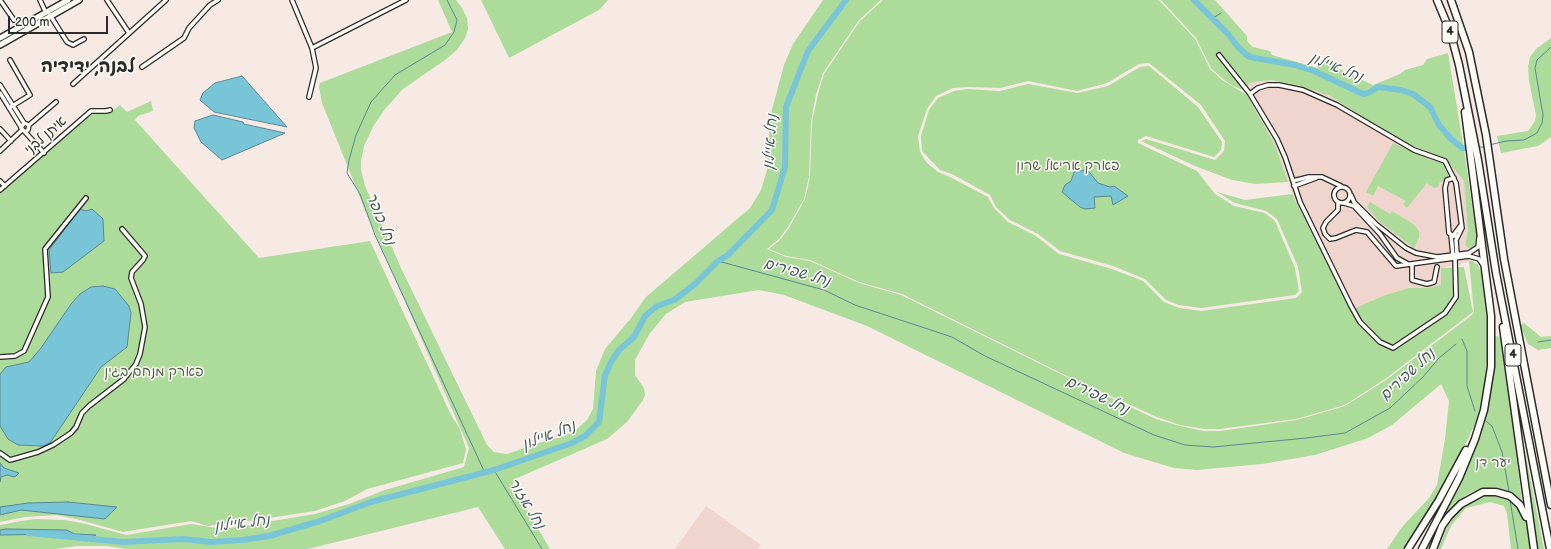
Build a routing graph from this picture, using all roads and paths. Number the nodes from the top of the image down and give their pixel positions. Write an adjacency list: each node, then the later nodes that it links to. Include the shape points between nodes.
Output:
1 (0, 0): 13 (street)
2 (40, 0): 12 (street)
3 (68, 0): 12 (main road)
4 (79, 0): 12 (main road)
5 (107, 0): 14 (street)
6 (166, 0): 14 (street)
7 (218, 0): 21 (street, via 189,28 184,38)
8 (292, 0): 18 (street)
9 (406, 0): 18 (street)
10 (1437, 0): 32 (highway, 4, via 1450,31 1459,65)
11 (1451, 0): 61 (highway, 4, via 1469,52 1486,135 1506,267)
12 (48, 16): 15 (main road); 16 (street, via 67,42 73,45); 17 (main road)
13 (14, 20)
14 (130, 33): 22 (street)
15 (0, 38)
16 (84, 39)
17 (0, 45)
18 (312, 48): 26 (street, via 316,68)
19 (1219, 55): 25 (street)
20 (10, 60): 28 (street, via 30,95)
21 (142, 68)
22 (73, 84)
23 (0, 85): 28 (street)
24 (0, 93): 28 (street)
25 (1250, 94): 37 (street, via 1263,86 1279,85 1314,95 1337,105 1407,146 1445,161); 39 (street, via 1277,139)
26 (309, 97)
27 (56, 102): 30 (street)
28 (11, 106): 30 (street)
29 (110, 110): 35 (street, איתן לבני, via 91,111)
30 (25, 128): 33 (street); 35 (street)
31 (0, 129): 33 (street)
32 (1471, 137): 48 (highway, via 1471,161); 57 (highway, 4, via 1478,160)
33 (11, 141): 34 (street)
34 (0, 151)
35 (45, 152): 40 (street, איתן לבני)
36 (1324, 177): 39 (street); 41 (street); 43 (street, via 1332,182)
37 (1454, 178): 49 (street); 52 (street, via 1447,180 1445,188 1448,229)
38 (0, 181): 40 (street)
39 (1294, 183): 53 (street, via 1300,202 1358,318 1372,334 1391,348 1445,313 1456,296)
40 (5, 186): 42 (street, איתן לבני)
41 (1342, 186): 43 (street); 44 (street, via 1348,189)
42 (0, 190)
43 (1334, 194): 46 (street)
44 (1351, 195): 47 (street); 53 (street, via 1354,202 1376,224 1406,248 1424,255)
45 (86, 198): 58 (street, via 45,249 48,297 24,351 15,356)
46 (1338, 202): 47 (street); 54 (street, via 1338,210 1324,225 1327,237 1333,239 1361,230 1372,236 1393,264)
47 (1344, 203): 54 (street, via 1354,206 1396,258 1402,263)
48 (1479, 223): 53 (street, via 1478,247 1472,252); 56 (highway)
49 (1462, 224): 51 (street, via 1462,232); 52 (street)
50 (122, 229): 60 (street, via 145,256 132,272 131,278 141,304 144,327 136,364 124,379 85,410 71,433 53,445 10,460)
51 (1458, 236): 52 (street); 53 (street)
52 (1451, 237): 53 (street)
53 (1455, 256): 54 (street); 56 (street, via 1476,258 1482,262)
54 (1411, 264): 55 (street, via 1412,280 1427,284 1434,282)
55 (1438, 267)
56 (1486, 272): 59 (highway, via 1492,344)
57 (1496, 274): 65 (highway); 70 (highway, 4)
58 (0, 357)
59 (1484, 410): 66 (highway, via 1454,475); 67 (highway, via 1459,478)
60 (0, 453)
61 (1545, 472): 62 (highway); 63 (highway, 4)
62 (1551, 479)
63 (1550, 490): 64 (highway, 4)
64 (1551, 505)
65 (1531, 532): 68 (highway, via 1518,502 1503,493 1489,491 1472,497 1454,510 1442,526); 69 (highway)
66 (1408, 549)
67 (1422, 549)
68 (1433, 549)
69 (1534, 549)
70 (1550, 549)

